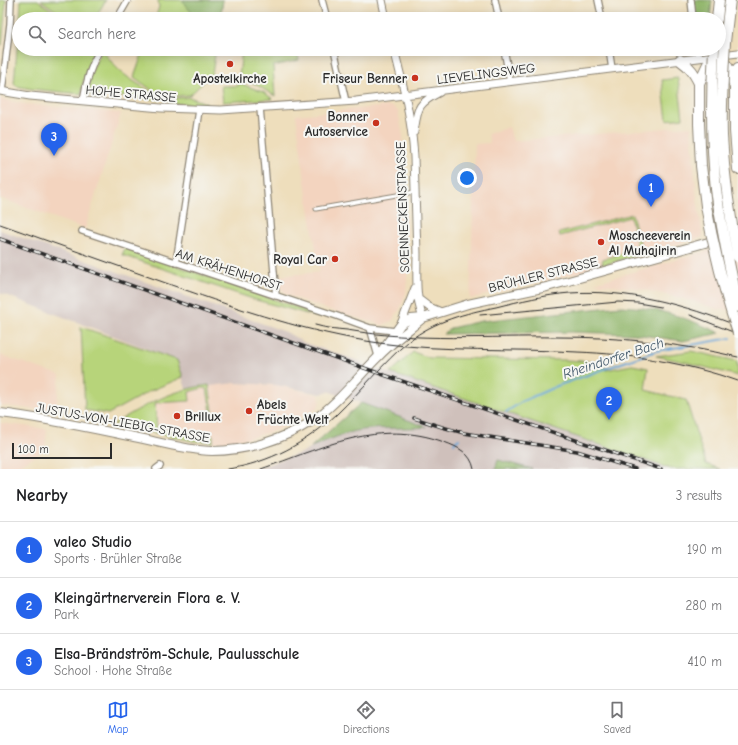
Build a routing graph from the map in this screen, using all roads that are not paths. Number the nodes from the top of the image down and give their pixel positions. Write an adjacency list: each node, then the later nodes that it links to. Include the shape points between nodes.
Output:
1 (11, 0): 38 (street)
2 (128, 0): 10 (street)
3 (322, 0): 11 (street)
4 (382, 0): 12 (street)
5 (495, 0): 13 (street)
6 (598, 0): 14 (street)
7 (691, 0): 15 (street)
8 (719, 0): 16 (highway)
9 (730, 0): 17 (highway, bridge)
10 (121, 12)
11 (325, 12)
12 (385, 12)
13 (498, 12)
14 (601, 12)
15 (692, 12)
16 (718, 12)
17 (726, 34)
18 (726, 52): 19 (street, LIEVELINGSWEG)
19 (738, 53)
20 (96, 56): 40 (street, via 85,84)
21 (336, 56): 41 (street)
22 (396, 56): 39 (street, SOENNECKENSTRASSE)
23 (505, 56): 34 (street)
24 (610, 56): 33 (street)
25 (704, 56): 30 (street, LIEVELINGSWEG)
26 (713, 56): 35 (highway)
27 (716, 56): 55 (highway, bridge, via 712,87 712,129 716,189)
28 (720, 56): 36 (highway, via 731,72)
29 (724, 56): 50 (highway, bridge, via 722,137 726,188)
30 (698, 58): 31 (street, LIEVELINGSWEG)
31 (680, 60): 33 (street, LIEVELINGSWEG); 35 (highway, via 690,67)
32 (738, 68): 36 (highway)
33 (612, 69): 34 (street, LIEVELINGSWEG)
34 (510, 82): 37 (street, LIEVELINGSWEG)
35 (699, 83): 61 (highway, bridge, via 701,166 712,243)
36 (735, 88): 45 (highway)
37 (444, 90): 39 (street, LIEVELINGSWEG); 44 (street, via 422,102)
38 (1, 91): 40 (street, HOHE STRASSE)
39 (405, 95): 41 (street, LIEVELINGSWEG); 44 (street, SOENNECKENSTRASSE)
40 (83, 101): 43 (street, HOHE STRASSE)
41 (346, 102): 42 (street, LIEVELINGSWEG)
42 (260, 108): 43 (street, HOHE STRASSE); 53 (street)
43 (200, 110): 51 (street)
44 (412, 138): 46 (street, SOENNECKENSTRASSE)
45 (738, 168)
46 (415, 192): 47 (lane); 52 (street, SOENNECKENSTRASSE)
47 (316, 209)
48 (82, 231): 51 (street, AM KRÄHENHORST)
49 (738, 233): 56 (main road, BRÜHLER STRASSE, via 547,287)
50 (738, 257)
51 (176, 263): 53 (street, AM KRÄHENHORST)
52 (416, 286): 54 (street, SOENNECKENSTRASSE); 58 (street)
53 (276, 296): 59 (street, AM KRÄHENHORST)
54 (417, 298): 56 (street); 57 (street, SOENNECKENSTRASSE)
55 (738, 306)
56 (441, 312): 57 (main road, BRÜHLER STRASSE)
57 (423, 318): 58 (main road, JUSTUS-VON-LIEBIG-STRASSE, via 411,319); 62 (main road, JUSTUS-VON-LIEBIG-STRASSE)
58 (402, 324): 60 (main road, JUSTUS-VON-LIEBIG-STRASSE)
59 (370, 328): 60 (street, AM KRÄHENHORST); 62 (street)
60 (395, 331): 62 (main road, JUSTUS-VON-LIEBIG-STRASSE)
61 (738, 333)
62 (378, 356): 63 (main road, JUSTUS-VON-LIEBIG-STRASSE, via 328,409 312,421 280,437 241,448 210,451 175,446 65,422)
63 (0, 413)

